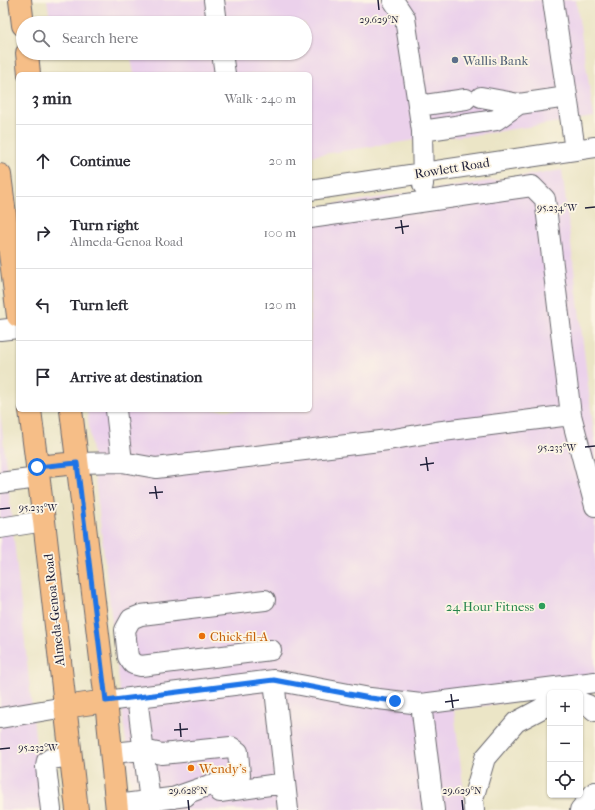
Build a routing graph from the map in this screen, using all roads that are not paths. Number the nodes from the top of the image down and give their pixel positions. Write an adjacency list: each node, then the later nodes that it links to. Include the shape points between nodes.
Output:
1 (20, 0): 5 (main road)
2 (217, 0): 6 (street)
3 (393, 0): 13 (street, via 405,18)
4 (553, 0): 11 (street)
5 (22, 16)
6 (217, 16)
7 (28, 60): 9 (main road)
8 (223, 60): 10 (street)
9 (29, 72)
10 (225, 72)
11 (567, 96): 12 (street); 16 (street)
12 (519, 104): 13 (street, via 473,98); 14 (street, via 496,120)
13 (418, 106): 14 (street)
14 (422, 131): 17 (street)
15 (595, 147): 16 (street, Rowlett Road)
16 (575, 150): 17 (street, Rowlett Road)
17 (422, 173): 19 (street, Rowlett Road); 20 (street)
18 (0, 175): 22 (main road)
19 (312, 190)
20 (425, 201): 21 (street); 29 (street, via 532,186 545,199)
21 (312, 218)
22 (9, 235): 23 (main road)
23 (16, 298)
24 (16, 328): 25 (street)
25 (0, 330)
26 (30, 412): 32 (main road, Almeda-Genoa Road)
27 (71, 412): 31 (main road)
28 (116, 412): 30 (street)
29 (571, 415): 30 (street, via 156,468); 34 (street)
30 (122, 462): 31 (street)
31 (77, 463): 32 (main road); 42 (main road)
32 (37, 473): 33 (street); 35 (main road, Almeda-Genoa Road)
33 (0, 483)
34 (595, 506)
35 (44, 521): 36 (street); 46 (main road, Almeda-Genoa Road)
36 (0, 528)
37 (265, 600): 38 (street, via 141,615 132,619 125,630 128,657 133,664 140,666)
38 (271, 650)
39 (274, 680): 41 (street); 44 (street, via 370,698); 52 (street)
40 (595, 682): 44 (street)
41 (137, 697): 42 (street); 49 (street)
42 (106, 701): 46 (main road); 50 (main road)
43 (583, 703): 47 (street)
44 (421, 704): 60 (street)
45 (547, 706): 61 (street, via 516,722 485,758 473,798)
46 (65, 708): 48 (street); 51 (main road, Almeda-Genoa Road)
47 (595, 711)
48 (0, 718)
49 (143, 750): 50 (street); 54 (street, via 162,754 231,747 238,752 240,775 234,782 210,785); 55 (street)
50 (112, 753): 56 (main road)
51 (71, 756): 57 (street, via 47,761); 58 (main road, Almeda-Genoa Road)
52 (285, 783): 54 (street); 59 (street)
53 (595, 792): 62 (street)
54 (172, 798): 55 (street)
55 (150, 805): 56 (street)
56 (117, 807)
57 (51, 810)
58 (77, 810)
59 (288, 810)
60 (434, 810)
61 (474, 810)
62 (580, 810)

